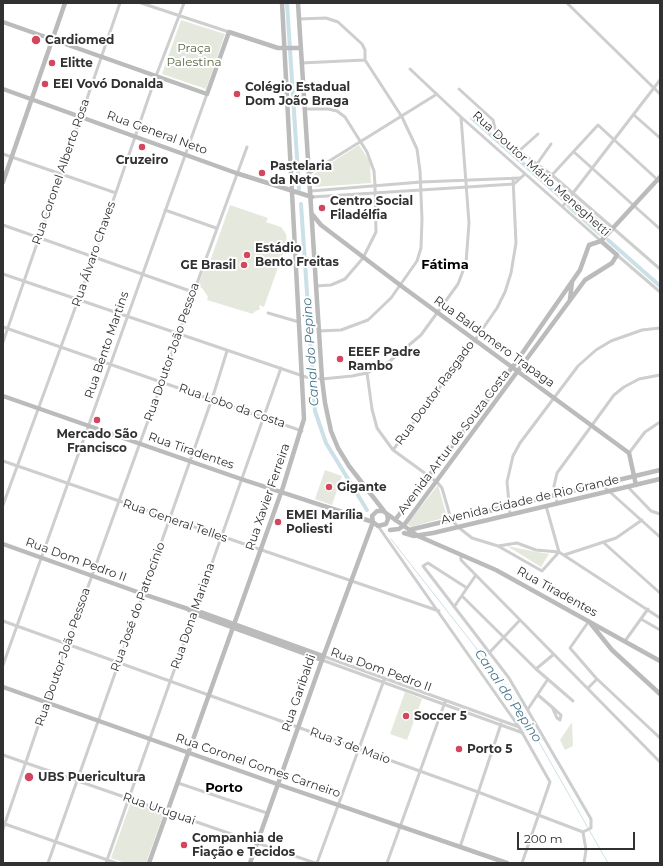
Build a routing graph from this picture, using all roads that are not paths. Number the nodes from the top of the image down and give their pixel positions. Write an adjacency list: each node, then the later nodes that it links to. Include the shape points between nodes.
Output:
1 (65, 3): 12 (street)
2 (120, 3): 15 (street, Rua Coronel Alberto Rosa)
3 (141, 3): 8 (street)
4 (184, 3): 8 (street, Rua Álvaro Chaves)
5 (282, 3): 14 (street, Rua Xavier Ferreira)
6 (298, 3): 9 (street, Rua Tiradentes)
7 (567, 3): 23 (street)
8 (179, 16): 11 (street); 19 (street, Rua Álvaro Chaves)
9 (299, 18): 13 (street, Rua Tiradentes); 16 (street, via 326,18 338,22 362,44)
10 (3, 22): 12 (street)
11 (228, 32): 14 (street); 24 (street, Rua Bento Martins)
12 (53, 39): 15 (street); 27 (street)
13 (301, 48): 14 (street); 17 (street, Rua Tiradentes)
14 (285, 49): 63 (street, Rua Xavier Ferreira)
15 (102, 56): 19 (street); 30 (street, Rua Coronel Alberto Rosa)
16 (365, 60): 17 (street); 31 (street)
17 (302, 63): 28 (street, Rua Tiradentes)
18 (410, 68): 25 (street, Rua Doutor Mário Meneghetti)
19 (156, 76): 24 (street); 34 (street, Rua Álvaro Chaves)
20 (660, 80): 23 (street)
21 (3, 89): 27 (street, Rua General Neto)
22 (459, 89): 40 (street, Rua Doutor Mário Meneghetti, via 493,120 500,137)
23 (654, 89): 26 (street); 29 (street)
24 (207, 94): 43 (street, Rua Bento Martins)
25 (437, 94): 31 (street); 32 (street, Rua Doutor Mário Meneghetti)
26 (660, 94)
27 (31, 98): 30 (street, Rua General Neto); 44 (street)
28 (306, 110): 36 (street, via 337,111 351,123); 48 (street, Rua Tiradentes)
29 (634, 115): 35 (street); 37 (street)
30 (81, 116): 34 (street, Rua General Neto); 49 (street, Rua Coronel Alberto Rosa)
31 (402, 117): 36 (street); 57 (street, via 416,149)
32 (461, 117): 50 (street, Rua Doutor Mário Meneghetti); 54 (street)
33 (538, 134): 40 (street)
34 (136, 136): 43 (street, Rua General Neto); 64 (street, Rua Álvaro Chaves)
35 (660, 138)
36 (361, 141): 48 (street); 59 (street, via 371,160)
37 (614, 141): 41 (street, via 598,126); 46 (street); 55 (street)
38 (551, 144): 45 (street)
39 (246, 147): 47 (street, Rua Doutor João Pessoa)
40 (519, 151): 45 (street, Rua Doutor Mário Meneghetti)
41 (574, 152): 46 (street); 51 (street)
42 (3, 154): 44 (street)
43 (185, 154): 47 (street, Rua General Neto); 71 (street, Rua Bento Martins)
44 (11, 158): 49 (street); 56 (street)
45 (537, 164): 51 (street, Rua Doutor Mário Meneghetti)
46 (593, 168): 66 (street); 69 (street)
47 (236, 172): 63 (street, Rua General Neto); 75 (street, Rua Doutor João Pessoa)
48 (310, 173): 62 (street, Rua Tiradentes)
49 (62, 174): 64 (street); 79 (street, Rua Coronel Alberto Rosa)
50 (526, 174): 53 (street); 70 (street, Rua Doutor Mário Meneghetti)
51 (552, 175): 66 (street, Rua Doutor Mário Meneghetti)
52 (513, 178): 53 (street); 54 (street); 58 (street, Rua Doutor Rasgado)
53 (520, 178): 58 (street)
54 (467, 179): 57 (street); 60 (street)
55 (659, 179): 69 (street, Avenida Artur de Souza Costa)
56 (3, 182)
57 (420, 182): 59 (street); 61 (street)
58 (514, 184): 60 (street); 104 (street, Rua Doutor Rasgado, via 516,243 511,273 497,308)
59 (375, 185): 62 (street); 65 (street)
60 (467, 186): 61 (street); 96 (street, via 469,237 466,263 458,284)
61 (421, 189): 65 (street); 89 (street, via 421,248 417,261)
62 (311, 190): 67 (street); 68 (street, Rua Tiradentes)
63 (292, 192): 67 (street, Rua General Neto); 98 (street, Rua Xavier Ferreira)
64 (116, 193): 82 (street, Rua Álvaro Chaves)
65 (375, 193): 68 (street); 83 (street, via 376,232)
66 (573, 194): 70 (street); 76 (street, Rua Doutor Mário Meneghetti)
67 (304, 195): 68 (street, Rua General Neto)
68 (312, 197): 72 (street, Rua Tiradentes)
69 (633, 205): 76 (street, Avenida Artur de Souza Costa); 77 (street)
70 (563, 206): 80 (street, Rua Doutor Mário Meneghetti)
71 (165, 210): 75 (street); 86 (street, Rua Bento Martins)
72 (312, 214): 73 (street, Rua Baldomero Trapaga); 78 (street, Rua Tiradentes)
73 (321, 225): 78 (street, via 314,227); 83 (street, Rua Baldomero Trapaga)
74 (3, 226): 79 (street)
75 (216, 228): 91 (street, Rua Doutor João Pessoa)
76 (612, 228): 80 (street, Avenida Artur de Souza Costa); 84 (street, Rua Doutor Mário Meneghetti)
77 (660, 228)
78 (313, 230): 90 (street, Rua Tiradentes)
79 (38, 238): 82 (street); 87 (street, Rua Coronel Alberto Rosa)
80 (601, 241): 81 (street, Rua Doutor Mário Meneghetti); 88 (street, Avenida Artur de Souza Costa, via 589,245 580,270)
81 (618, 255): 92 (street, Rua Doutor Mário Meneghetti); 93 (street, Avenida Artur de Souza Costa, via 607,267 585,280)
82 (93, 257): 86 (street); 94 (street, Rua Álvaro Chaves)
83 (363, 258): 89 (street, Rua Baldomero Trapaga); 90 (street, via 345,279 331,285)
84 (660, 269)
85 (3, 274): 87 (street)
86 (143, 274): 91 (street); 97 (street, Rua Bento Martins)
87 (23, 281): 94 (street); 101 (street, Rua Coronel Alberto Rosa)
88 (572, 282): 93 (street, Avenida Artur de Souza Costa); 109 (street, Avenida Artur de Souza Costa)
89 (400, 285): 96 (street, Rua Baldomero Trapaga); 102 (street, via 380,310 368,320 341,330)
90 (316, 286): 102 (street, Rua Tiradentes)
91 (193, 292): 103 (street, Rua Doutor João Pessoa)
92 (660, 292)
93 (570, 299): 111 (street, Avenida Artur de Souza Costa)
94 (78, 300): 97 (street); 106 (street, Rua Álvaro Chaves)
95 (268, 313): 98 (street)
96 (438, 313): 104 (street, Rua Baldomero Trapaga); 112 (street, via 410,347)
97 (126, 317): 103 (street); 108 (street, Rua Bento Martins)
98 (299, 322): 114 (street, Rua Xavier Ferreira)
99 (3, 327): 101 (street, Rua Lobo da Costa)
100 (660, 328): 118 (street, via 626,335 596,350 578,366)
101 (8, 329): 105 (street, Rua Coronel Alberto Rosa); 106 (street, Rua Lobo da Costa)
102 (319, 331): 115 (street, Rua Tiradentes)
103 (178, 334): 107 (street); 116 (street, Rua Doutor João Pessoa)
104 (475, 340): 109 (street, Rua Baldomero Trapaga); 129 (street, Rua Doutor Rasgado)
105 (3, 342)
106 (61, 347): 108 (street, Rua Lobo da Costa); 120 (street, Rua Álvaro Chaves)
107 (227, 351): 110 (street); 119 (street, Rua José do Patrocínio)
108 (110, 365): 116 (street, Rua Lobo da Costa); 124 (street, Rua Bento Martins)
109 (512, 367): 111 (street, Rua Baldomero Trapaga); 122 (street, Avenida Artur de Souza Costa)
110 (281, 368): 114 (street); 121 (street, Rua Dona Mariana)
111 (519, 372): 118 (street, Rua Baldomero Trapaga); 125 (street, Avenida Artur de Souza Costa)
112 (367, 373): 115 (street); 129 (street, via 377,428)
113 (660, 375): 126 (street, via 639,379 624,387 614,395)
114 (304, 376): 115 (street); 127 (street, Rua Xavier Ferreira)
115 (322, 379): 152 (street, Rua Tiradentes, via 331,431 338,448)
116 (162, 382): 119 (street, Rua Lobo da Costa); 128 (street, Rua Doutor João Pessoa)
117 (3, 396): 120 (street, Rua Tiradentes)
118 (553, 398): 126 (street, Rua Baldomero Trapaga); 149 (street, via 513,456 507,482)
119 (212, 399): 121 (street, Rua Lobo da Costa); 132 (street, Rua José do Patrocínio)
120 (37, 408): 124 (street, Rua Tiradentes); 133 (street, Rua Álvaro Chaves)
121 (264, 418): 127 (street, Rua Lobo da Costa); 137 (street, Rua Dona Mariana)
122 (471, 421): 125 (street); 135 (street, Avenida Artur de Souza Costa)
123 (660, 422): 130 (street, via 645,432)
124 (89, 426): 128 (street, Rua Tiradentes); 140 (street, Rua Bento Martins)
125 (478, 426): 139 (street, Avenida Artur de Souza Costa)
126 (592, 426): 130 (street, Rua Baldomero Trapaga); 146 (street, via 557,473 554,480)
127 (302, 431): 145 (street, Rua Xavier Ferreira)
128 (139, 444): 132 (street, Rua Tiradentes); 147 (street, Rua Doutor João Pessoa)
129 (393, 450): 135 (street)
130 (629, 453): 136 (street)
131 (3, 461): 133 (street, Rua General Telles)
132 (190, 461): 137 (street, Rua Tiradentes); 155 (street, Rua José do Patrocínio)
133 (17, 466): 140 (street, Rua General Telles); 150 (street, Rua Álvaro Chaves)
134 (660, 470): 136 (street, Avenida Cidade de Rio Grande)
135 (429, 476): 139 (street); 157 (street, Avenida Artur de Souza Costa)
136 (634, 476): 141 (street, Avenida Cidade de Rio Grande); 142 (street)
137 (241, 479): 145 (street, Rua Tiradentes); 166 (street, Rua Dona Mariana)
138 (660, 479): 142 (street, Avenida Cidade de Rio Grande)
139 (438, 482): 156 (street); 160 (street, Avenida Artur de Souza Costa)
140 (69, 484): 147 (street, Rua General Telles); 178 (street, Rua Bento Martins)
141 (602, 484): 144 (street); 146 (street, Avenida Cidade de Rio Grande)
142 (636, 485): 143 (street, Avenida Cidade de Rio Grande)
143 (628, 487): 144 (street, Avenida Cidade de Rio Grande); 154 (street, via 651,511)
144 (609, 492): 148 (street, Avenida Cidade de Rio Grande); 158 (street)
145 (281, 493): 159 (street, Rua Tiradentes); 174 (street, Rua Xavier Ferreira)
146 (555, 494): 148 (street); 149 (street, Avenida Cidade de Rio Grande)
147 (118, 502): 155 (street, Rua General Telles); 180 (street, Rua Doutor João Pessoa)
148 (558, 503): 151 (street, Avenida Cidade de Rio Grande)
149 (510, 504): 153 (street); 156 (street, Avenida Cidade de Rio Grande)
150 (3, 505)
151 (546, 506): 153 (street, Avenida Cidade de Rio Grande); 175 (street)
152 (386, 513): 157 (street, Rua Tiradentes); 159 (street, via 386,524); 159 (street, via 379,510 375,512 372,516)
153 (510, 514): 161 (street, Avenida Cidade de Rio Grande)
154 (660, 514)
155 (170, 519): 166 (street, Rua General Telles); 184 (street, Rua José do Patrocínio)
156 (451, 519): 161 (street); 163 (street, Avenida Cidade de Rio Grande)
157 (395, 520): 160 (street, Rua Tiradentes)
158 (642, 520): 168 (street); 170 (street)
159 (376, 525): 162 (street, Rua Tiradentes); 181 (street, Rua Garibaldi, via 369,531); 189 (street)
160 (404, 526): 162 (street, Avenida Artur de Souza Costa); 163 (street, Rua Tiradentes)
161 (458, 527): 164 (street, Avenida Cidade de Rio Grande); 172 (street, via 472,538)
162 (390, 530): 165 (street, Rua Tiradentes)
163 (409, 530): 167 (street, Rua Tiradentes)
164 (433, 532): 167 (street, Avenida Cidade de Rio Grande); 169 (street, via 429,538)
165 (404, 533): 167 (street, Avenida Cidade de Rio Grande); 173 (street, Rua Tiradentes)
166 (220, 536): 174 (street, Rua General Telles); 188 (street, Rua Dona Mariana)
167 (418, 536): 169 (street, Rua Tiradentes)
168 (660, 537)
169 (431, 542): 173 (street, Rua Tiradentes)
170 (604, 543): 176 (street); 183 (street)
171 (3, 544): 178 (street, Rua Dom Pedro II)
172 (498, 546): 175 (street, via 517,543 536,550); 175 (street, via 542,571)
173 (442, 547): 177 (street, Rua Tiradentes)
174 (260, 551): 181 (street, Rua General Telles); 196 (street, Rua Xavier Ferreira)
175 (559, 552): 176 (street)
176 (564, 555): 187 (street)
177 (461, 556): 179 (street, via 461,560); 194 (street, Rua Tiradentes, via 496,570)
178 (42, 558): 180 (street, Rua Dom Pedro II); 195 (street, Rua Bento Martins)
179 (476, 575): 182 (street); 193 (street)
180 (92, 576): 184 (street, Rua Dom Pedro II); 200 (street, Rua Doutor João Pessoa)
181 (350, 581): 189 (street, Rua General Telles); 203 (street, Rua Garibaldi)
182 (467, 588): 185 (street); 186 (street, via 428,563 423,566)
183 (660, 593)
184 (143, 594): 188 (street, Rua Dom Pedro II); 205 (street, Rua José do Patrocínio)
185 (462, 596): 186 (street); 198 (street)
186 (454, 607): 201 (street)
187 (648, 609): 190 (street); 191 (street)
188 (194, 611): 196 (street, Rua Dom Pedro II); 211 (street, Rua Dona Mariana)
189 (439, 612): 227 (street)
190 (660, 618)
191 (641, 619): 197 (street); 199 (street)
192 (3, 620): 195 (street, Rua 3 de Maio)
193 (520, 620): 198 (street); 202 (street)
194 (589, 621): 199 (street, Rua Tiradentes); 209 (street, via 570,648); 214 (street, via 612,650)
195 (17, 626): 200 (street, Rua 3 de Maio); 206 (street, Rua Bento Martins)
196 (234, 626): 203 (street, Rua Dom Pedro II); 215 (street, Rua Xavier Ferreira)
197 (660, 630)
198 (504, 637): 201 (street); 207 (street)
199 (625, 641): 204 (street, Rua Tiradentes)
200 (68, 644): 205 (street, Rua 3 de Maio); 218 (street, Rua Doutor João Pessoa)
201 (489, 653): 221 (street, via 509,678)
202 (554, 654): 207 (street); 213 (street)
203 (322, 658): 210 (street, Rua Dom Pedro II); 226 (street, Rua Garibaldi)
204 (660, 661)
205 (118, 662): 211 (street, Rua 3 de Maio); 223 (street, Rua José do Patrocínio)
206 (3, 665)
207 (536, 669): 208 (street)
208 (548, 679): 216 (street); 217 (street)
209 (597, 679): 213 (street); 230 (street)
210 (384, 680): 219 (street, Rua Dom Pedro II); 231 (street)
211 (170, 681): 215 (street, Rua 3 de Maio); 229 (street, Rua Dona Mariana)
212 (3, 687): 218 (street, Rua Coronel Gomes Carneiro)
213 (588, 688): 235 (street)
214 (660, 694)
215 (209, 695): 226 (street, Rua 3 de Maio); 232 (street, Rua Xavier Ferreira)
216 (538, 695): 220 (street); 221 (street)
217 (573, 701)
218 (46, 702): 223 (street, Rua Coronel Gomes Carneiro); 234 (street, Rua Doutor João Pessoa)
219 (445, 702): 222 (street, Rua Dom Pedro II); 236 (street)
220 (552, 707)
221 (528, 709): 249 (street, via 591,819 590,829)
222 (476, 714): 224 (street, Rua Dom Pedro II); 225 (street, Rua Dom Pedro II)
223 (98, 721): 229 (street, Rua Coronel Gomes Carneiro); 237 (street, Rua José do Patrocínio)
224 (502, 721): 225 (street); 227 (street, Rua Dom Pedro II)
225 (500, 725): 228 (street, Rua Dom Pedro II); 240 (street)
226 (298, 727): 231 (street, Rua 3 de Maio); 239 (street, Rua Garibaldi)
227 (519, 727): 228 (street)
228 (523, 733): 245 (street, via 550,782)
229 (149, 738): 232 (street, Rua Coronel Gomes Carneiro); 241 (street, Rua Dona Mariana)
230 (660, 738)
231 (359, 749): 236 (street, Rua 3 de Maio); 242 (street)
232 (189, 752): 238 (street, Rua Xavier Ferreira); 239 (street, Rua Coronel Gomes Carneiro)
233 (3, 755): 234 (street, Rua Uruguai)
234 (27, 762): 237 (street, Rua Uruguai); 246 (street, Rua Doutor João Pessoa)
235 (660, 762)
236 (420, 771): 240 (street, Rua 3 de Maio); 247 (street)
237 (77, 781): 241 (street, Rua Uruguai); 250 (street, Rua José do Patrocínio)
238 (178, 782): 243 (street, Rua Xavier Ferreira); 244 (street)
239 (277, 784): 242 (street, Rua Coronel Gomes Carneiro); 244 (street, Rua Garibaldi)
240 (478, 792): 245 (street, Rua 3 de Maio); 252 (street)
241 (128, 798): 243 (street, Rua Uruguai); 253 (street, Rua Dona Mariana)
242 (339, 804): 247 (street, Rua Coronel Gomes Carneiro); 258 (street)
243 (167, 812): 251 (street, Rua Uruguai); 256 (street, Rua Xavier Ferreira)
244 (267, 813): 251 (street, Rua Garibaldi)
245 (539, 815): 249 (street, Rua 3 de Maio); 261 (street)
246 (4, 823): 248 (street, Rua Doutor João Pessoa); 250 (street)
247 (401, 825): 252 (street, Rua Coronel Gomes Carneiro); 259 (street)
248 (3, 829)
249 (583, 832): 262 (street, via 586,850)
250 (55, 841): 253 (street); 254 (street, Rua José do Patrocínio)
251 (257, 843): 257 (street, Rua Garibaldi); 258 (street, Rua Uruguai)
252 (460, 847): 260 (street, Rua Coronel Gomes Carneiro)
253 (106, 862): 255 (street)
254 (48, 863)
255 (116, 863)
256 (149, 863)
257 (250, 863)
258 (316, 863)
259 (388, 863)
260 (507, 863)
261 (522, 863)
262 (584, 863)

